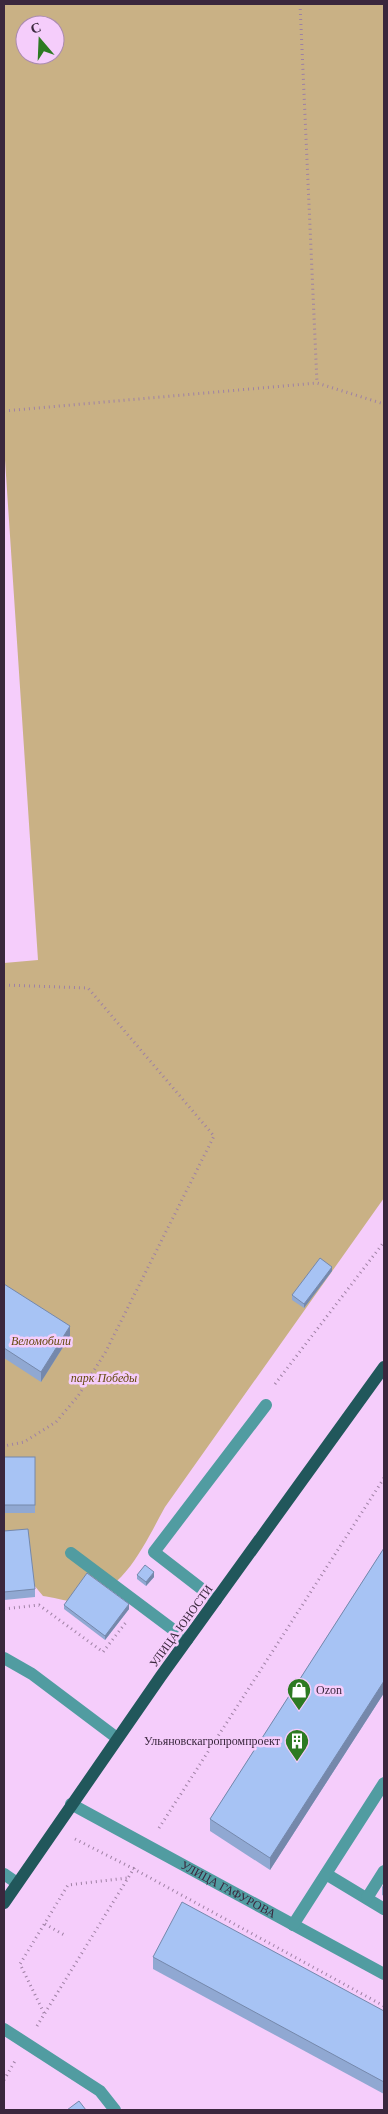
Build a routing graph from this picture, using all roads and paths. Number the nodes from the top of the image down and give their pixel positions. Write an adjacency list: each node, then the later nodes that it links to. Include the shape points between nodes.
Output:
1 (300, 4): 2 (path)
2 (317, 383): 3 (path); 4 (path)
3 (384, 404)
4 (4, 412)
5 (4, 985): 8 (path, via 88,988 214,1136 105,1353 78,1396 56,1422 24,1442)
6 (384, 1367): 11 (main road, УЛИЦА ЮНОСТИ)
7 (266, 1405): 11 (street, via 154,1552)
8 (4, 1446)
9 (384, 1478): 20 (path)
10 (71, 1552): 13 (street)
11 (216, 1600): 13 (main road, УЛИЦА ЮНОСТИ)
12 (4, 1609): 14 (path, via 39,1605)
13 (187, 1640): 16 (main road, УЛИЦА ЮНОСТИ)
14 (103, 1652)
15 (4, 1658): 16 (street, via 32,1674)
16 (117, 1738): 18 (main road, УЛИЦА ЮНОСТИ)
17 (384, 1783): 24 (street)
18 (71, 1804): 19 (main road, УЛИЦА ЮНОСТИ); 20 (street, УЛИЦА ГАФУРОВА)
19 (54, 1828): 21 (path); 26 (main road, УЛИЦА ЮНОСТИ)
20 (149, 1844): 21 (path); 31 (street, УЛИЦА ГАФУРОВА)
21 (134, 1869): 25 (path); 34 (path)
22 (384, 1872): 27 (street)
23 (4, 1874): 26 (street)
24 (326, 1874): 27 (street); 31 (street)
25 (128, 1878): 30 (path, via 68,1885); 35 (path)
26 (17, 1883): 28 (main road, УЛИЦА ЮНОСТИ)
27 (367, 1898): 29 (street)
28 (4, 1903)
29 (384, 1909)
30 (45, 1924): 32 (path); 35 (path, via 20,1964)
31 (293, 1925): 33 (street, УЛИЦА ГАФУРОВА)
32 (66, 1936)
33 (384, 1974)
34 (384, 2006)
35 (45, 2014): 37 (path)
36 (4, 2029): 37 (street)
37 (26, 2043): 38 (path); 39 (street, via 100,2091)
38 (4, 2080)
39 (115, 2110)

